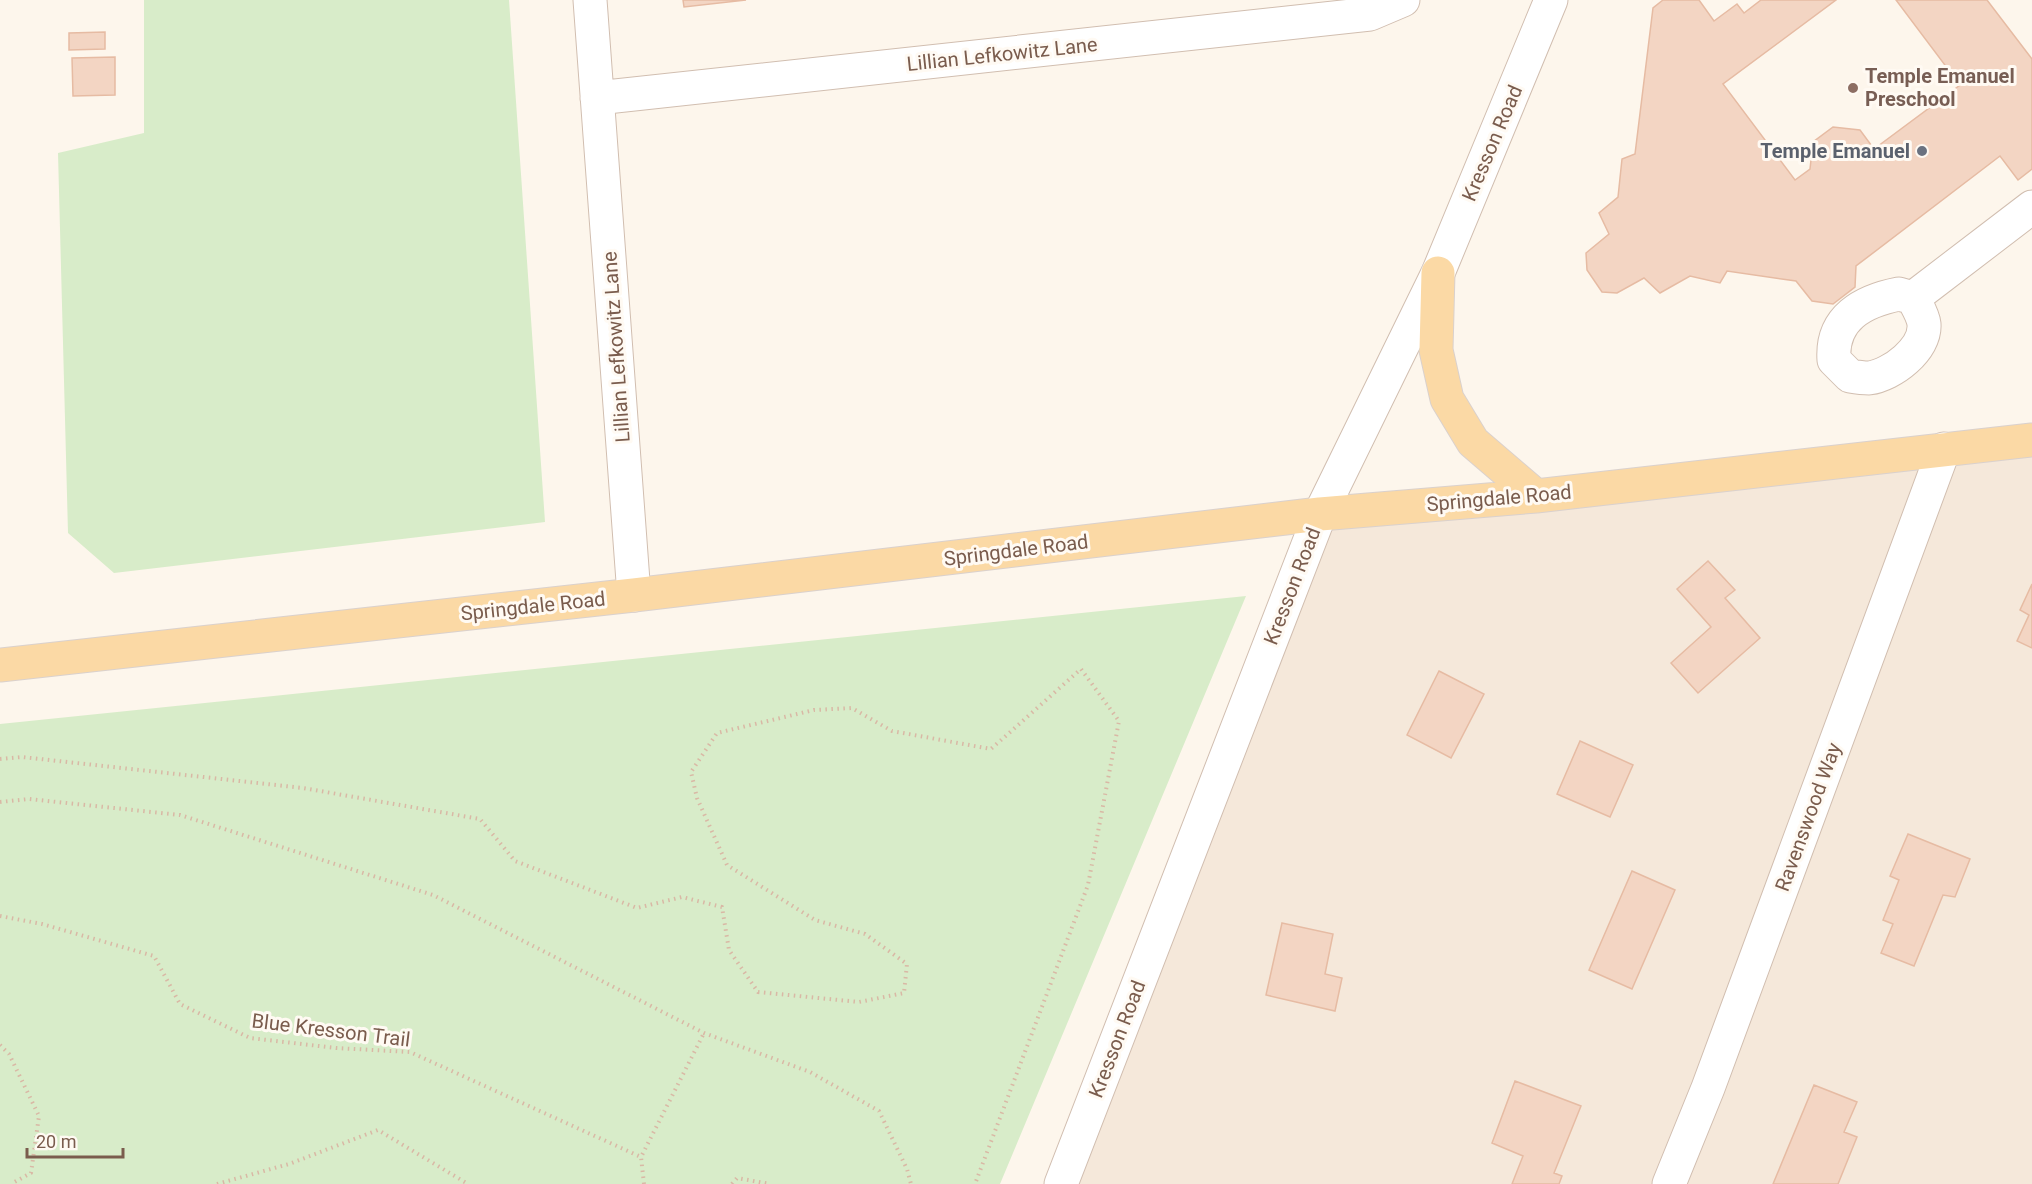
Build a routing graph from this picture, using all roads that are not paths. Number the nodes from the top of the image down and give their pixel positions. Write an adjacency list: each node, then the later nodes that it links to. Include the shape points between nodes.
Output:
1 (590, 0): 4 (street, Lillian Lefkowitz Lane)
2 (1403, 0): 4 (street, Lillian Lefkowitz Lane, via 1370,14)
3 (1551, 0): 6 (street, Kresson Road)
4 (597, 98): 12 (street, Lillian Lefkowitz Lane)
5 (2032, 207): 7 (street)
6 (1438, 273): 10 (main road, via 1436,350 1447,399 1473,442); 11 (street, Kresson Road)
7 (1913, 298)
8 (2032, 440): 9 (main road, Springdale Road)
9 (1944, 449): 10 (main road, Springdale Road); 15 (street, Ravenswood Way)
10 (1536, 496): 11 (main road, Springdale Road)
11 (1320, 514): 12 (main road, Springdale Road); 14 (street, Kresson Road)
12 (634, 595): 13 (main road, Springdale Road)
13 (0, 665)
14 (1061, 1184)
15 (1669, 1184)

